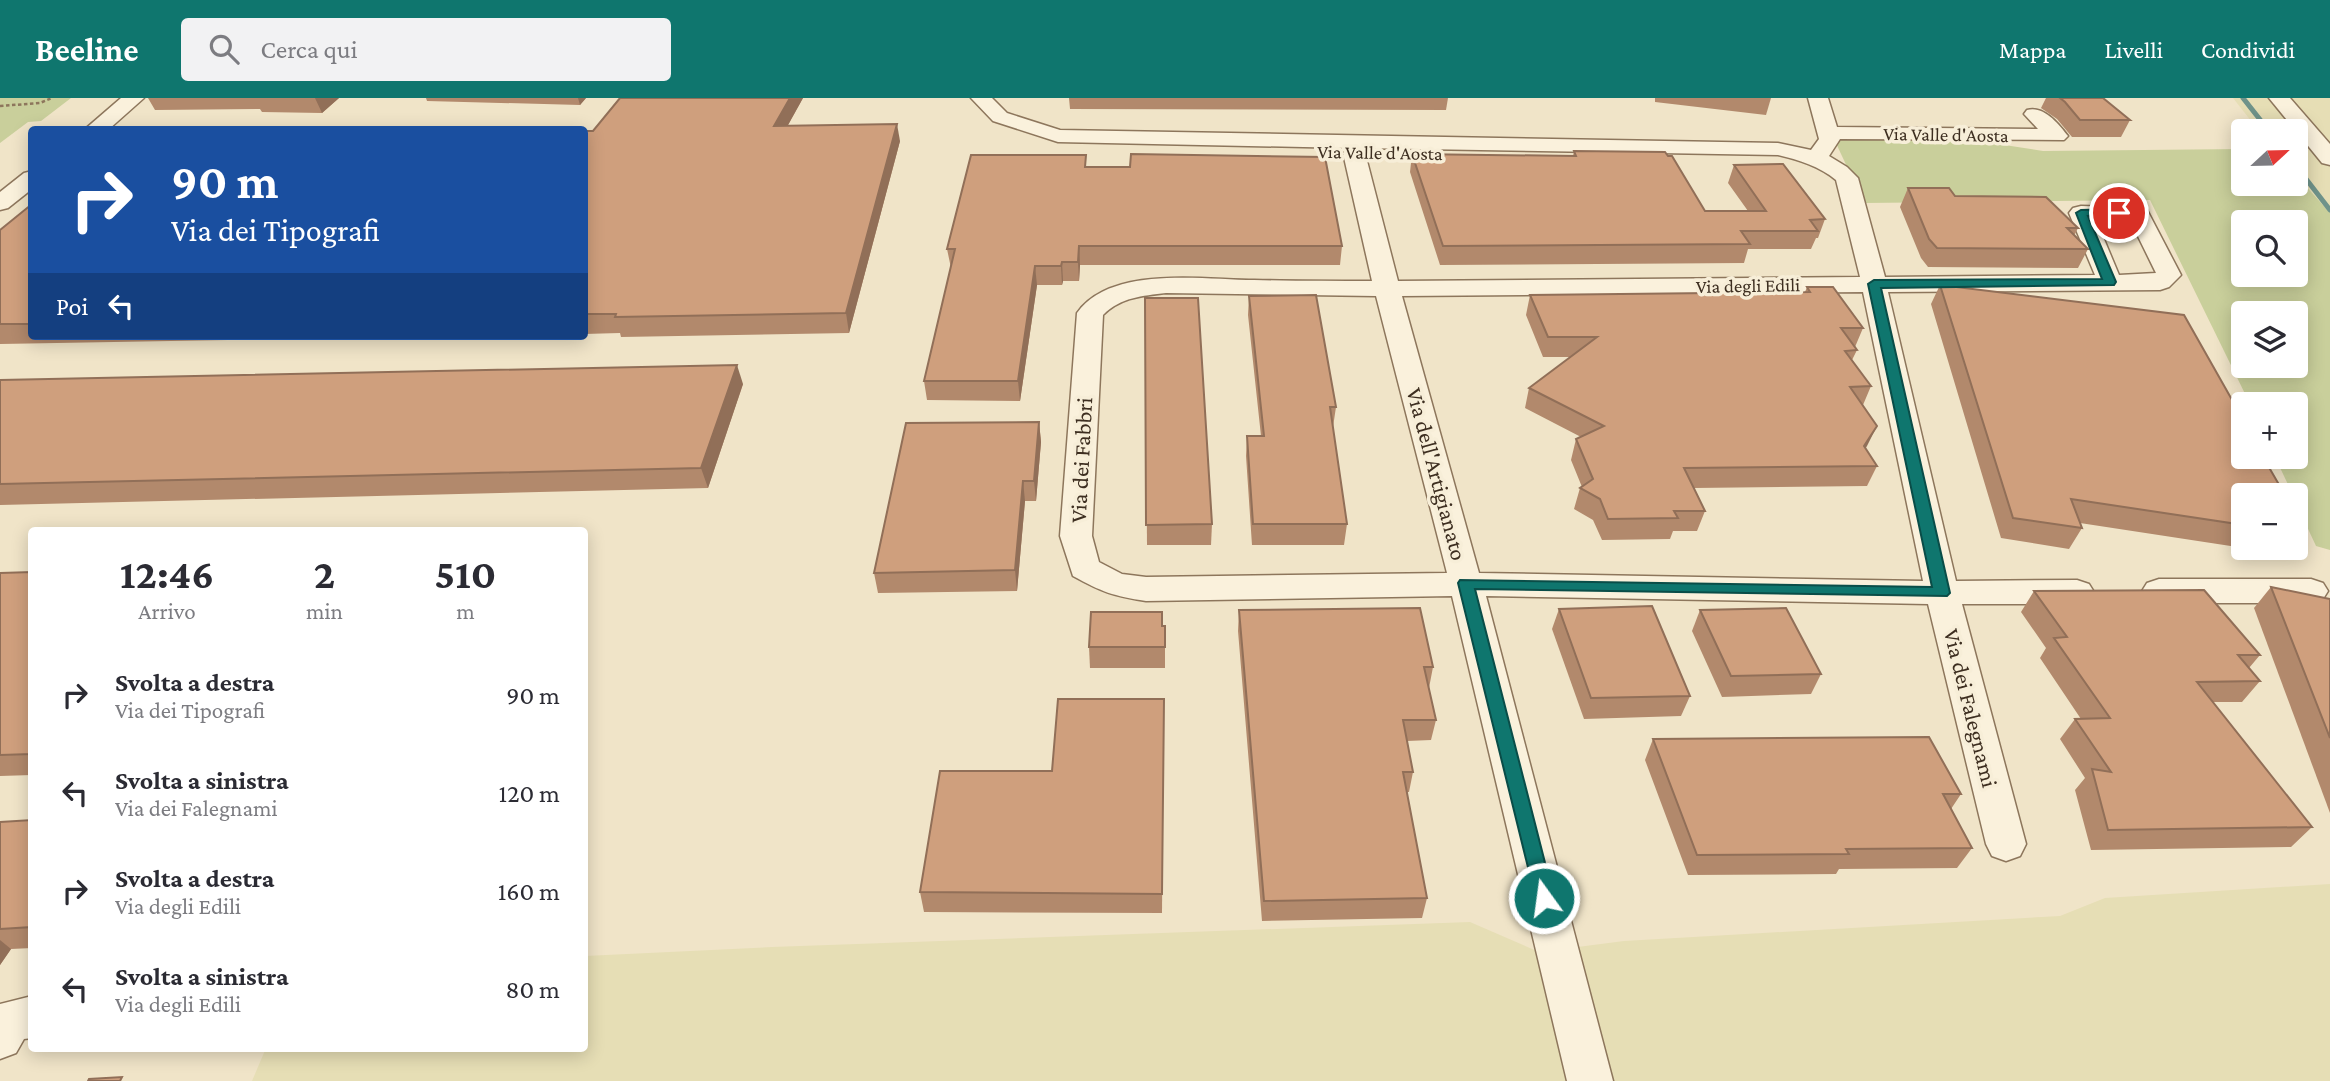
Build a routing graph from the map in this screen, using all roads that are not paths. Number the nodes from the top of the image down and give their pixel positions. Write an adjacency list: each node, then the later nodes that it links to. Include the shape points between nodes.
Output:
1 (134, 98): 7 (street)
2 (959, 98): 9 (street, Via Valle d'Aosta, via 964,108 992,128 1026,141 1072,148)
3 (981, 98): 8 (street, Via Valle d'Aosta, via 1000,117 1014,123 1058,136 1090,138)
4 (1818, 98): 8 (street)
5 (2279, 98): 10 (street)
6 (2034, 114): 8 (street, Via Valle d'Aosta, via 2057,136 1835,133)
7 (99, 126)
8 (1823, 149): 9 (street, Via Valle d'Aosta); 14 (street, Via Valle d'Aosta, via 1847,178)
9 (1354, 153): 15 (street, Via dell'Artigianato)
10 (2330, 158)
11 (28, 181): 12 (street)
12 (0, 203)
13 (2110, 282): 14 (street, Via degli Edili)
14 (1874, 284): 15 (street, Via degli Edili); 18 (street, Via dei Falegnami)
15 (1387, 289): 16 (street, Via dell'Artigianato); 16 (street, Via dei Fabbri, via 1168,286 1119,292 1097,303 1090,313 1076,536 1085,568 1115,585 1146,589)
16 (1466, 583): 18 (street, Via dei Fabbri); 22 (street, Via dell'Artigianato)
17 (2311, 591): 18 (street, Via dei Fabbri)
18 (1942, 593): 19 (street, Via dei Falegnami)
19 (2006, 844)
20 (28, 1018): 21 (street, via 10,1021)
21 (0, 1038)
22 (1590, 1081)

